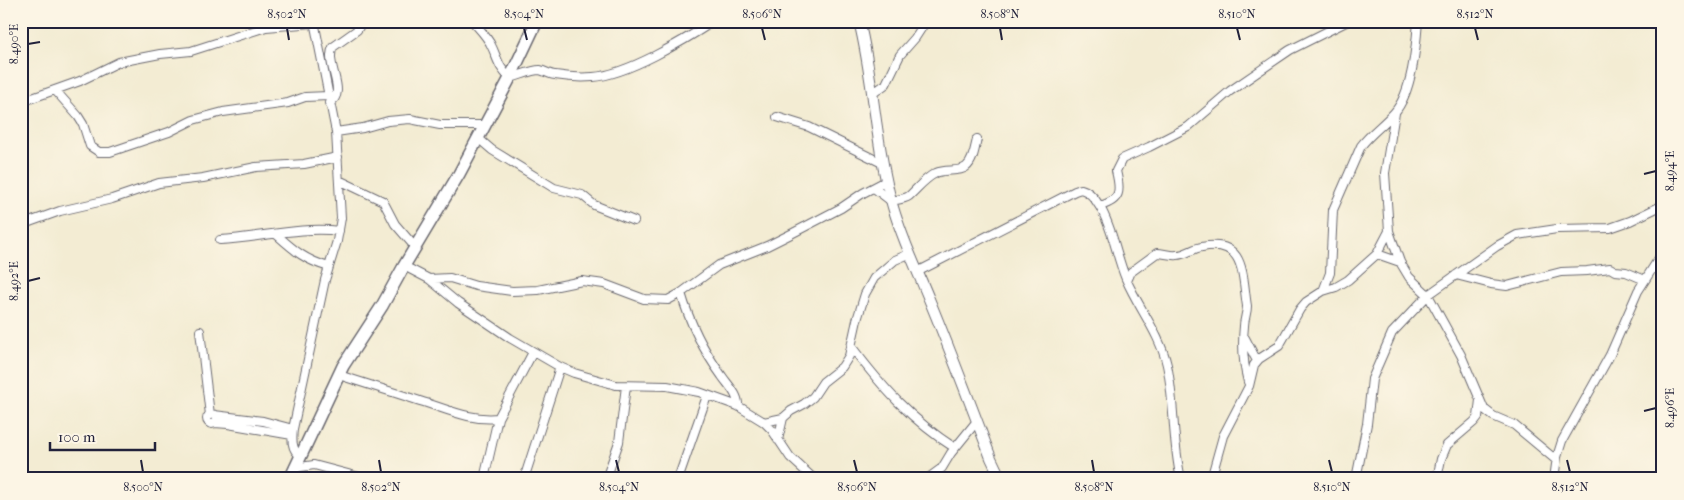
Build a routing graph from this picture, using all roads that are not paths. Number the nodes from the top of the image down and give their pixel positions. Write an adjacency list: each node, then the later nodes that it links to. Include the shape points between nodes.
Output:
1 (363, 21): 13 (street, via 331,51 337,88 335,98)
2 (472, 21): 10 (street, via 483,32 502,70)
3 (537, 21): 10 (main road)
4 (714, 21): 10 (street, via 667,48 607,76 552,75 540,70)
5 (859, 21): 12 (street)
6 (926, 21): 12 (street, via 900,54 886,84)
7 (1348, 21): 28 (street, via 1290,50 1230,91 1188,126 1122,159 1116,171 1117,196 1111,203)
8 (1418, 21): 15 (street, via 1412,72)
9 (314, 22): 11 (street, via 266,27 191,51 127,59); 13 (street)
10 (510, 78): 17 (main road)
11 (55, 90): 13 (street, via 78,116 90,146 99,152 110,152 223,112 288,103 305,97); 14 (street)
12 (872, 94): 22 (street)
13 (329, 99): 18 (street)
14 (21, 102)
15 (1395, 112): 32 (street, via 1385,173); 47 (street, via 1361,146 1335,205 1331,221 1330,273)
16 (777, 117): 22 (street, via 809,127)
17 (485, 125): 18 (street, via 440,125 410,119); 19 (main road)
18 (336, 132): 21 (street)
19 (478, 138): 29 (street, via 554,188 582,194 594,205); 35 (main road)
20 (977, 139): 26 (street, via 967,167 935,173 907,197)
21 (338, 157): 23 (street); 30 (street, via 159,183)
22 (882, 163): 24 (street)
23 (339, 180): 31 (street); 35 (street, via 383,201 395,224)
24 (886, 181): 25 (street); 26 (street)
25 (874, 188): 26 (street); 48 (street, via 767,246 719,265)
26 (891, 202): 37 (street)
27 (1663, 205): 44 (street, via 1610,228 1557,229 1517,235)
28 (1100, 206): 42 (street, via 1087,191 1081,189); 43 (street)
29 (634, 221)
30 (21, 225)
31 (339, 231): 33 (street, via 308,230); 41 (street)
32 (1389, 231): 38 (street); 39 (street)
33 (277, 235): 34 (street); 41 (street, via 303,257)
34 (220, 240)
35 (415, 247): 40 (main road)
36 (1663, 252): 46 (street)
37 (909, 254): 42 (street); 52 (street, via 895,260 874,278 865,294)
38 (1377, 254): 39 (street); 47 (street, via 1348,280)
39 (1400, 262): 49 (street, via 1409,277)
40 (404, 266): 45 (street); 56 (main road)
41 (329, 267): 66 (street)
42 (917, 272): 64 (street)
43 (1127, 272): 51 (street, via 1157,253 1175,256 1202,247 1226,246 1238,257 1241,268 1247,312); 81 (street, via 1127,281 1167,366)
44 (1456, 275): 46 (street, via 1507,286 1562,272 1610,268); 49 (street)
45 (429, 279): 48 (street, via 450,278 512,291 538,290 582,281 604,284 651,300 668,300); 53 (street, via 465,308)
46 (1645, 280): 70 (street, via 1610,355 1566,433)
47 (1323, 291): 54 (street, via 1300,309 1279,346)
48 (681, 293): 61 (street, via 700,343 734,394)
49 (1428, 295): 60 (street, via 1461,356); 83 (street, via 1392,333 1372,379)
50 (200, 330): 66 (street, via 213,418 228,424)
51 (1244, 336): 54 (street); 57 (street, via 1243,364)
52 (851, 346): 63 (street, via 842,367 823,382 813,397); 68 (street, via 906,410)
53 (533, 352): 55 (street); 62 (street)
54 (1257, 361): 57 (street)
55 (560, 368): 58 (street); 75 (street)
56 (339, 376): 62 (street, via 460,415); 69 (main road)
57 (1249, 385): 82 (street, via 1223,436)
58 (626, 386): 59 (street, via 667,386); 76 (street, via 619,442)
59 (707, 396): 61 (street); 77 (street)
60 (1480, 400): 70 (street, via 1488,413 1514,425); 84 (street, via 1478,417 1447,445)
61 (738, 406): 65 (street)
62 (498, 418): 74 (street)
63 (783, 418): 65 (street); 67 (street)
64 (977, 421): 68 (street); 80 (street)
65 (764, 422): 67 (street)
66 (293, 432): 69 (street, via 295,452)
67 (778, 440): 78 (street, via 790,457)
68 (955, 448): 79 (street, via 942,468)
69 (301, 454): 71 (street); 72 (main road)
70 (1556, 460): 85 (street)
71 (314, 465): 72 (street); 73 (street)
72 (292, 474)
73 (367, 479)
74 (484, 479)
75 (524, 479)
76 (606, 479)
77 (678, 479)
78 (814, 479)
79 (927, 479)
80 (1001, 479)
81 (1181, 479)
82 (1211, 479)
83 (1356, 479)
84 (1437, 479)
85 (1554, 479)

